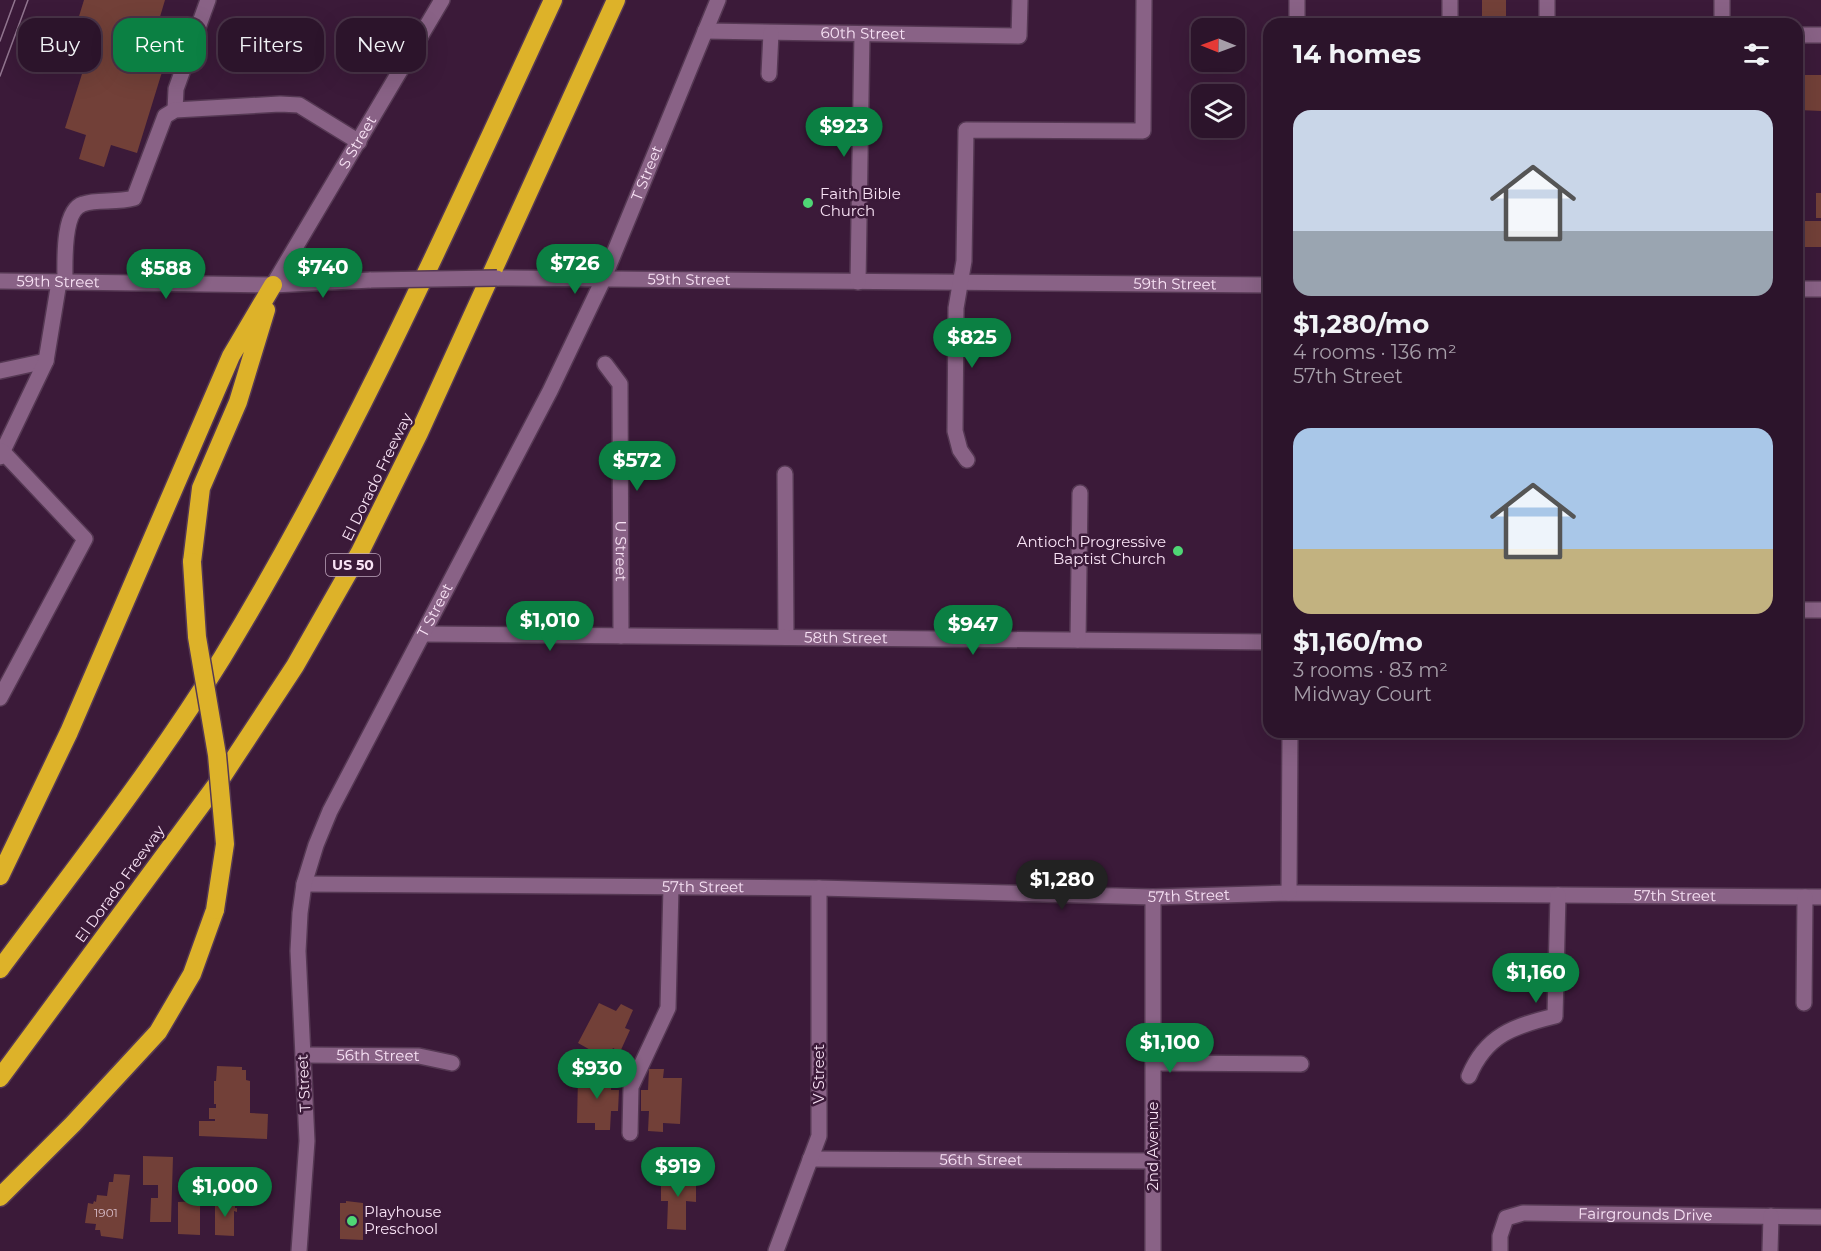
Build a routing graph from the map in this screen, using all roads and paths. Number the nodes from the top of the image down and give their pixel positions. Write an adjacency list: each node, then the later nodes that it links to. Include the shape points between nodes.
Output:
1 (208, 0): 22 (street, via 176,89)
2 (442, 0): 23 (street, S Street)
3 (554, 0): 58 (highway, via 347,437 278,561 221,659 162,747)
4 (616, 0): 65 (highway, El Dorado Freeway / US 50, via 419,433 360,552 295,666 222,777)
5 (718, 0): 16 (street, T Street)
6 (1020, 0): 18 (street, 60th Street, via 1019,36)
7 (1144, 0): 28 (street, via 1143,131 966,130 964,261)
8 (1297, 0): 12 (street)
9 (1450, 0): 13 (street)
10 (1547, 0): 14 (street)
11 (1722, 0): 15 (street)
12 (1297, 18)
13 (1450, 18)
14 (1547, 18)
15 (1722, 18)
16 (705, 31): 17 (street, 60th Street); 24 (street, T Street)
17 (771, 33): 18 (street, 60th Street); 21 (street)
18 (862, 34): 27 (street)
19 (1803, 35): 20 (street)
20 (1821, 35)
21 (769, 74)
22 (175, 110): 23 (street, via 299,105); 26 (street, via 165,116 134,198 82,204 74,210 67,227)
23 (359, 142): 29 (street, S Street)
24 (603, 280): 27 (street, 59th Street); 29 (street, 59th Street, bridge, via 548,277); 42 (street, T Street, via 550,391)
25 (0, 281): 26 (street, 59th Street)
26 (62, 282): 29 (street, 59th Street); 33 (street)
27 (858, 282): 28 (street, 59th Street)
28 (960, 283): 30 (street, 59th Street); 37 (street, via 956,308 955,430)
29 (273, 285): 49 (highway, via 231,356 69,732); 69 (highway, bridge, via 238,402 201,488 192,562 197,637 217,755 225,844 215,910 192,974 158,1032)
30 (1263, 285)
31 (1803, 289): 32 (street)
32 (1821, 289)
33 (46, 361): 35 (street); 36 (street)
34 (605, 364): 43 (street, U Street, via 620,384)
35 (0, 371)
36 (1, 453): 47 (street, via 84,539)
37 (967, 460)
38 (785, 474): 44 (street)
39 (1080, 493): 45 (street)
40 (1803, 610): 41 (street)
41 (1821, 610)
42 (423, 634): 43 (street, 58th Street); 50 (street, T Street, via 330,810)
43 (621, 636): 44 (street, 58th Street)
44 (786, 637): 45 (street, 58th Street)
45 (1078, 640): 46 (street, 58th Street, via 1147,634)
46 (1263, 642)
47 (0, 698)
48 (1290, 738): 53 (street)
49 (0, 876)
50 (304, 884): 51 (street, 57th Street); 60 (street, T Street, via 298,951)
51 (671, 887): 52 (street, 57th Street); 66 (street, via 668,1008 631,1087)
52 (819, 888): 55 (street, 57th Street); 67 (street, V Street, via 819,1136)
53 (1289, 893): 54 (street, 57th Street); 55 (street, 57th Street)
54 (1558, 895): 56 (street, 57th Street); 64 (street, via 1555,1016 1502,1034 1486,1046)
55 (1153, 897): 62 (street, 2nd Avenue)
56 (1805, 897): 57 (street, 57th Street); 59 (street)
57 (1821, 897)
58 (0, 969)
59 (1804, 1003)
60 (303, 1055): 61 (street, 56th Street, via 419,1056); 72 (street, T Street, via 307,1141)
61 (452, 1063)
62 (1153, 1063): 63 (street); 68 (street, 2nd Avenue)
63 (1301, 1064)
64 (1468, 1076)
65 (0, 1078)
66 (630, 1132)
67 (810, 1159): 68 (street, 56th Street); 73 (street, V Street)
68 (1153, 1161): 74 (street, 2nd Avenue)
69 (0, 1197)
70 (1770, 1216): 71 (street, Fairgrounds Drive); 75 (street, Fairgrounds Drive, via 1523,1213 1506,1218); 76 (street)
71 (1821, 1217)
72 (299, 1251)
73 (777, 1251)
74 (1153, 1251)
75 (1500, 1251)
76 (1770, 1251)

